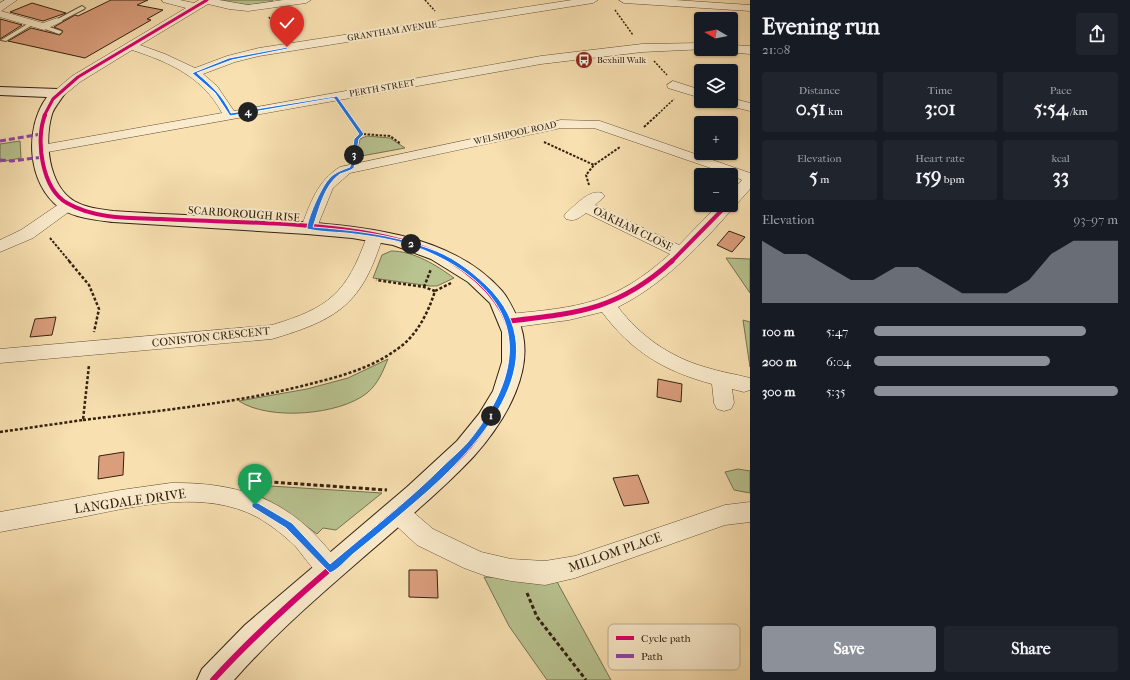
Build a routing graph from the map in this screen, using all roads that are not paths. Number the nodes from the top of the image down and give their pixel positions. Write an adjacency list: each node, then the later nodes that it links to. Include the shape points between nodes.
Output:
1 (12, 0): 9 (street)
2 (167, 0): 8 (street)
3 (207, 0): 4 (street, via 240,7); 8 (street)
4 (306, 0)
5 (523, 0): 12 (street)
6 (593, 0): 12 (street, GRANTHAM AVENUE)
7 (624, 0): 11 (street)
8 (195, 7): 17 (street)
9 (0, 8)
10 (82, 8): 15 (lane)
11 (750, 8)
12 (533, 9): 21 (street, GRANTHAM AVENUE, via 287,47 231,59)
13 (0, 14): 14 (street)
14 (31, 24): 15 (street, via 44,27); 16 (lane)
15 (58, 26)
16 (4, 40)
17 (130, 46): 21 (street, via 174,62); 24 (street)
18 (694, 47): 28 (street, PERTH STREET, via 642,48 541,60)
19 (738, 49): 20 (street)
20 (750, 50)
21 (194, 73): 28 (street, via 217,92)
22 (0, 91): 24 (street)
23 (677, 91): 25 (street)
24 (58, 93): 29 (street, SCARBOROUGH RISE, via 43,117 40,134)
25 (694, 93)
26 (738, 104): 27 (street)
27 (750, 107)
28 (230, 115): 29 (street, PERTH STREET)
29 (42, 149): 32 (street, SCARBOROUGH RISE, via 45,176 54,194)
30 (750, 179): 31 (street); 35 (street, WELSHPOOL ROAD, via 595,124 561,124 352,168 339,173 330,181 318,202)
31 (738, 192)
32 (68, 205): 35 (street, SCARBOROUGH RISE, via 93,213 123,217); 37 (street, via 33,230)
33 (720, 212): 38 (street)
34 (572, 216): 38 (street, OAKHAM CLOSE, via 591,201)
35 (309, 228): 36 (street, SCARBOROUGH RISE)
36 (376, 236): 40 (street, SCARBOROUGH RISE, via 427,249 469,273 498,300); 41 (street, CONISTON CRESCENT, via 360,278 339,302 317,317 272,332)
37 (0, 247)
38 (680, 252): 39 (street, via 640,289)
39 (606, 304): 40 (street, via 588,310); 42 (street, via 628,333 655,355 683,368)
40 (509, 321): 45 (street, SCARBOROUGH RISE, via 514,349 509,378 491,417 474,441)
41 (0, 356)
42 (721, 380): 43 (street); 44 (street)
43 (744, 384)
44 (724, 403)
45 (397, 512): 46 (street, MILLOM PLACE, via 425,537 444,548 486,565 545,572 575,567 725,514); 48 (street, SCARBOROUGH RISE)
46 (750, 512)
47 (0, 522): 48 (street, LANGDALE DRIVE, via 171,492 218,494 255,505 289,525)
48 (330, 569): 49 (street, SCARBOROUGH RISE, via 270,621)
49 (213, 680)

